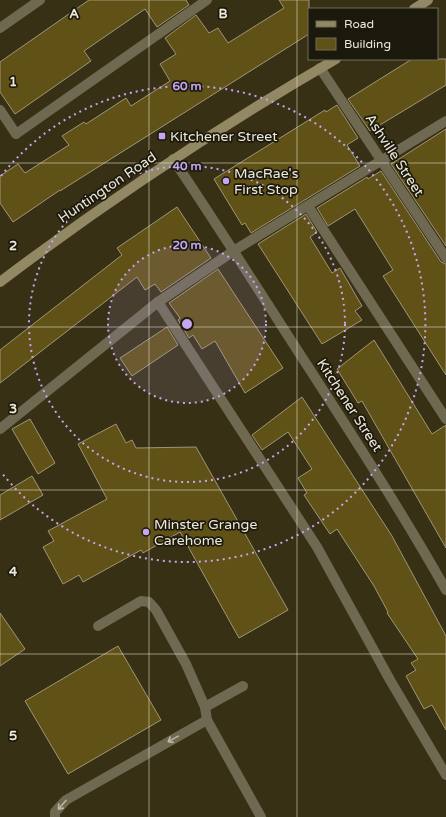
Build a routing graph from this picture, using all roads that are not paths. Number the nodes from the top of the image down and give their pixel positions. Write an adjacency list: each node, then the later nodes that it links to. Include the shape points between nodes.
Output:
1 (40, 0): 5 (street)
2 (207, 0): 8 (street, via 16,134)
3 (428, 0): 4 (street)
4 (416, 8)
5 (0, 28)
6 (334, 60): 7 (street, Huntington Road)
7 (320, 68): 10 (street, Huntington Road); 11 (street, Ashville Street)
8 (0, 110)
9 (446, 121): 11 (street)
10 (173, 159): 13 (street, Kitchener Street); 15 (street, Huntington Road, via 65,233)
11 (381, 160): 12 (street); 14 (street, Ashville Street)
12 (308, 206): 13 (street); 17 (street)
13 (235, 250): 16 (street); 19 (street, Kitchener Street, via 407,521)
14 (446, 258)
15 (0, 282)
16 (158, 302): 18 (street); 24 (street, via 317,547)
17 (446, 419)
18 (0, 429)
19 (446, 590)
20 (98, 626): 22 (street, via 141,601 149,602 186,664)
21 (242, 686): 22 (street)
22 (205, 707): 23 (street)
23 (207, 720): 25 (street, one-way to 25, via 66,800 55,812); 26 (street)
24 (446, 775)
25 (54, 817)
26 (261, 817)

